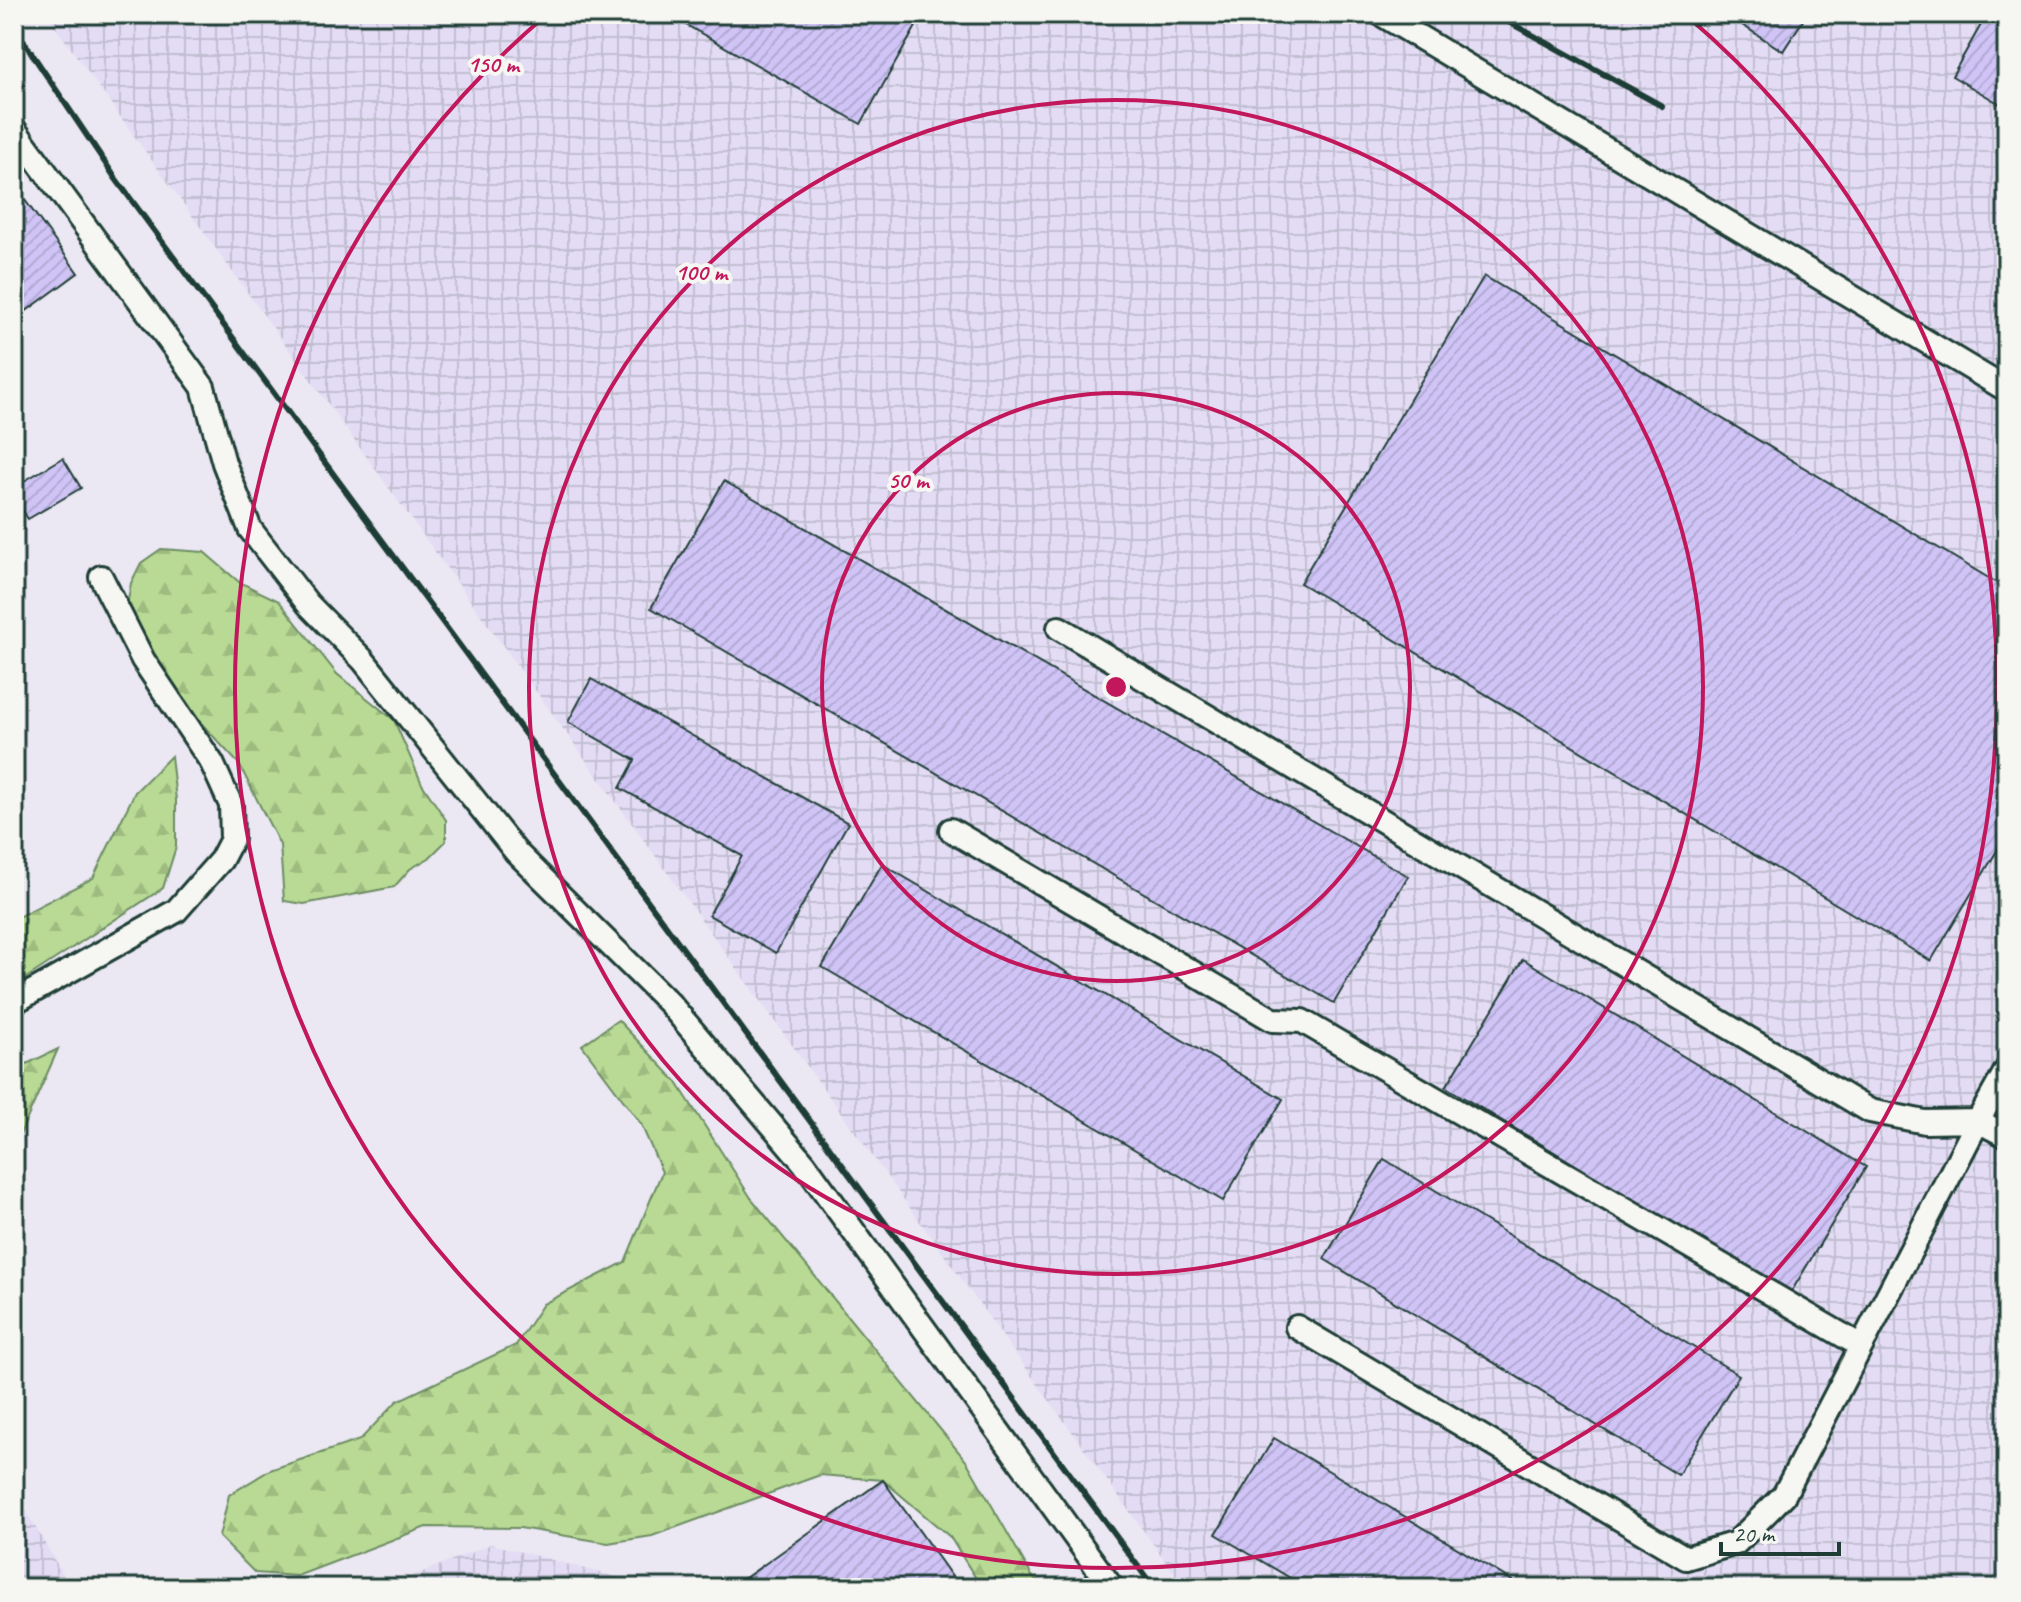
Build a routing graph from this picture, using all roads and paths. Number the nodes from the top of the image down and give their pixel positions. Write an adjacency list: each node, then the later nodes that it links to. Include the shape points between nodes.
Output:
1 (1381, 14): 3 (lane)
2 (14, 129): 13 (lane, via 203,387 250,529 516,852 670,1004 804,1163)
3 (2007, 390)
4 (101, 577): 7 (lane, via 143,660 212,763 231,805 232,839 221,860 176,911)
5 (1059, 628): 9 (lane, via 1870,1111 1925,1122)
6 (951, 830): 12 (lane, via 1273,1020 1302,1021)
7 (14, 1002)
8 (2007, 1069): 9 (lane)
9 (1978, 1121): 10 (lane); 12 (lane)
10 (2007, 1136)
11 (1297, 1327): 12 (lane, via 1686,1558 1736,1543 1784,1495)
12 (1861, 1346)
13 (1112, 1588)

